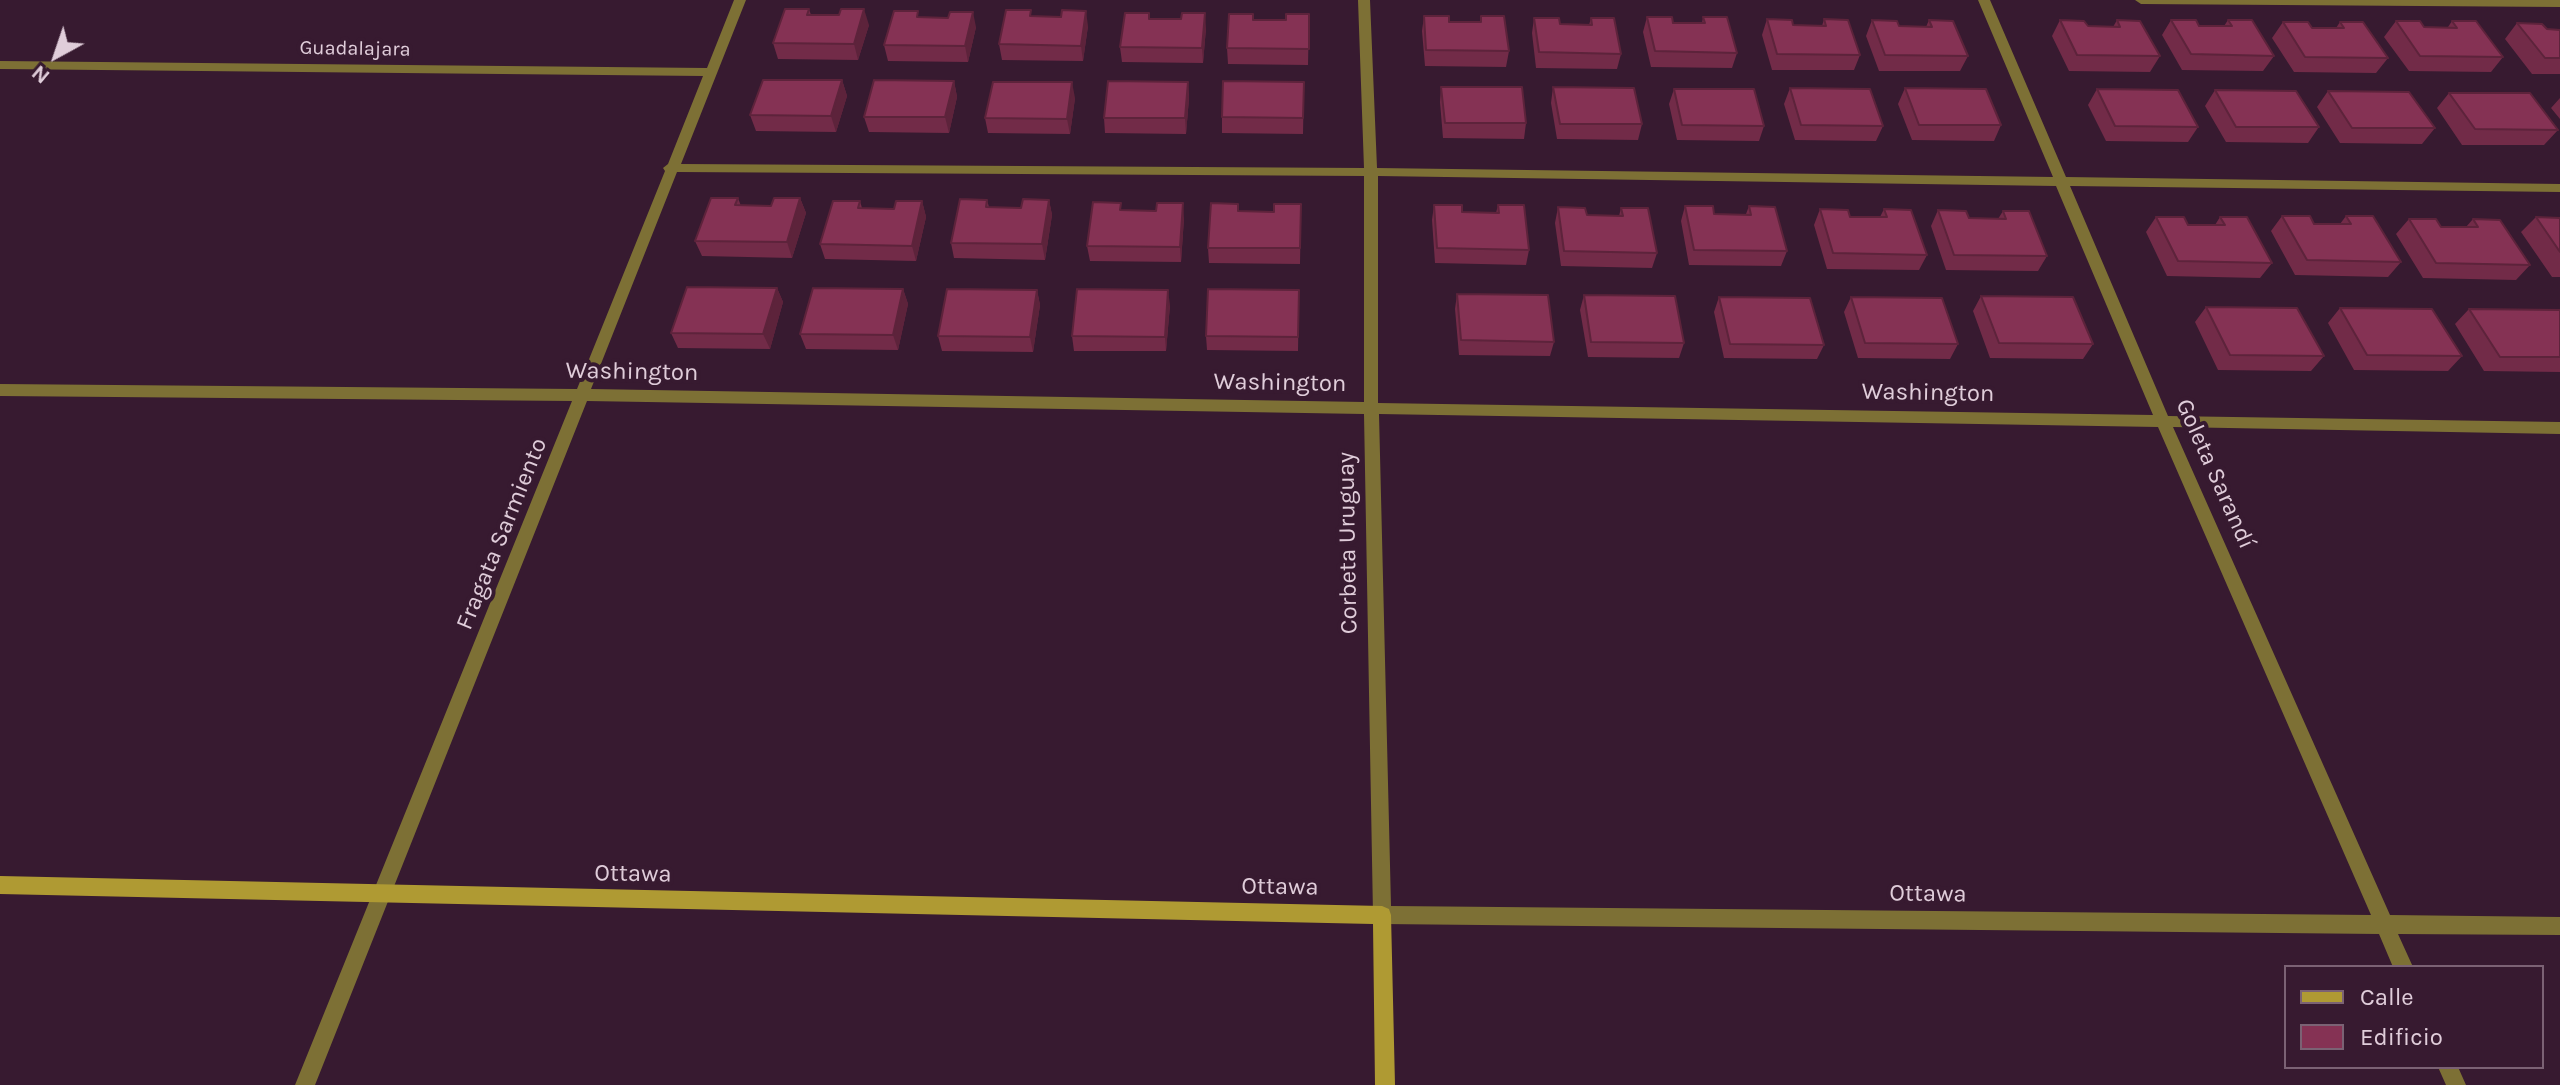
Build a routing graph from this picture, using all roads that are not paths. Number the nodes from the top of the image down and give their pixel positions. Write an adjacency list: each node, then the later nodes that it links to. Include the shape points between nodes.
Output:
1 (740, 0): 7 (street, Fragata Sarmiento)
2 (1364, 0): 9 (street, Corbeta Uruguay)
3 (1984, 0): 10 (street, Goleta Sarandí)
4 (2141, 0): 5 (street)
5 (2560, 3)
6 (0, 65): 7 (street, Guadalajara)
7 (710, 72): 8 (street, Fragata Sarmiento)
8 (670, 168): 9 (street); 13 (street, Fragata Sarmiento)
9 (1371, 172): 10 (street); 14 (street, Corbeta Uruguay)
10 (2061, 184): 11 (street); 15 (street, Goleta Sarandí)
11 (2560, 188)
12 (0, 390): 13 (street, Washington)
13 (584, 395): 14 (street, Washington); 18 (street, Fragata Sarmiento)
14 (1371, 408): 15 (street, Washington); 19 (street, Corbeta Uruguay)
15 (2163, 421): 16 (street, Washington); 20 (street, Goleta Sarandí)
16 (2560, 428)
17 (0, 885): 18 (street, Ottawa)
18 (382, 895): 19 (street, Ottawa); 23 (street, Fragata Sarmiento)
19 (1382, 915): 20 (street, Ottawa); 24 (street, Corbeta Uruguay)
20 (2383, 924): 21 (street, Ottawa); 22 (street, Goleta Sarandí)
21 (2560, 926)
22 (2402, 965)
23 (305, 1085)
24 (1385, 1085)

